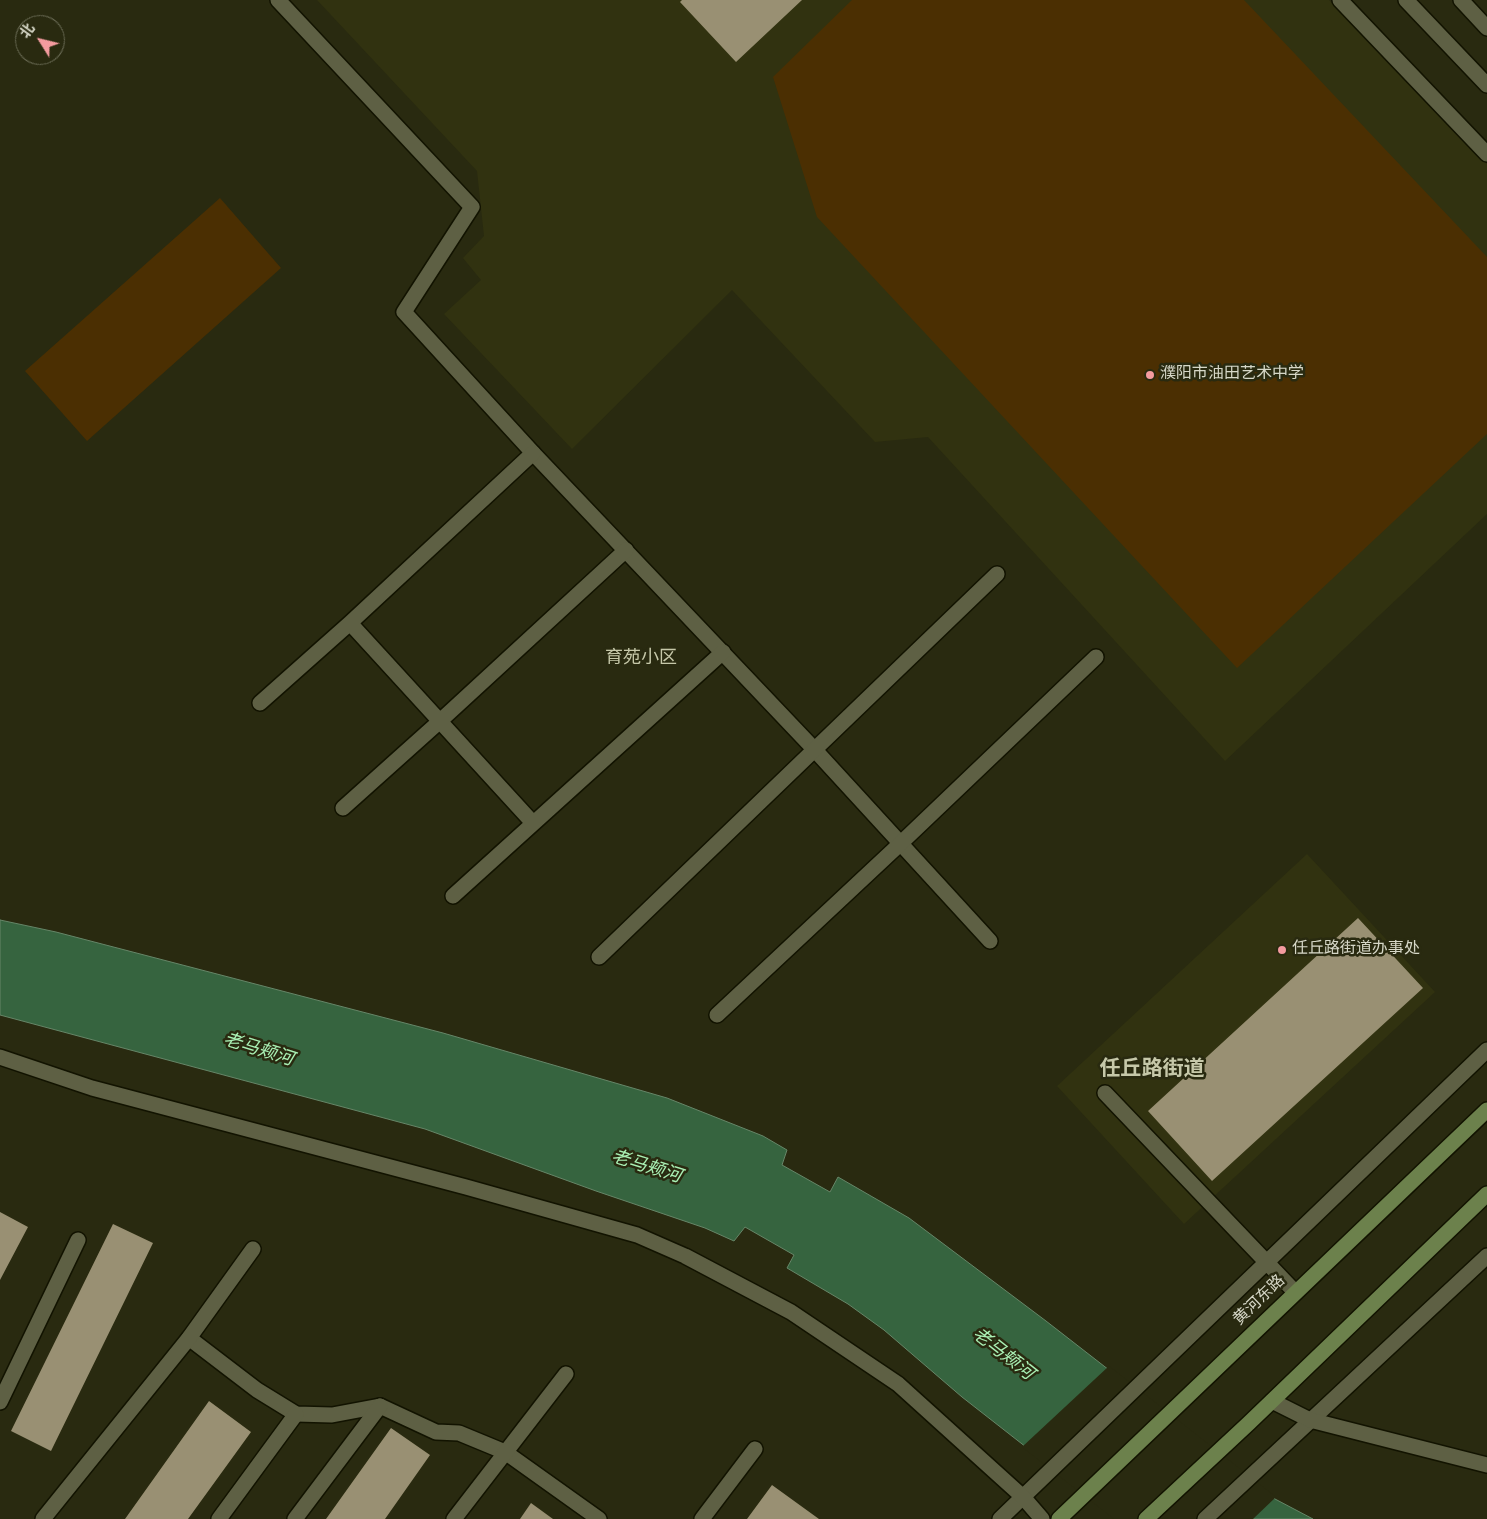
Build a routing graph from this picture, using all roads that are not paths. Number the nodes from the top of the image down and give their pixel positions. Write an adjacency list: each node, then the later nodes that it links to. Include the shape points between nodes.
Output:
1 (278, 0): 8 (street, via 472,207 404,312)
2 (1340, 0): 7 (street)
3 (1406, 0): 6 (street)
4 (1461, 0): 5 (street)
5 (1487, 28)
6 (1487, 86)
7 (1487, 154)
8 (533, 453): 9 (street); 11 (street)
9 (626, 550): 12 (street); 15 (street)
10 (997, 574): 16 (street)
11 (350, 623): 14 (street); 15 (street)
12 (723, 652): 16 (street); 18 (street)
13 (1096, 657): 19 (street)
14 (260, 703)
15 (439, 722): 17 (street); 18 (street)
16 (814, 749): 19 (street); 22 (street)
17 (343, 808)
18 (533, 823): 20 (street)
19 (900, 843): 21 (street); 23 (street)
20 (453, 896)
21 (990, 941)
22 (599, 957)
23 (717, 1015)
24 (1487, 1050): 32 (street)
25 (0, 1057): 44 (street, via 92,1088 637,1235 694,1260 791,1312 898,1384)
26 (1105, 1093): 32 (street)
27 (1487, 1110): 33 (main road, 黄河东路)
28 (1487, 1194): 36 (main road)
29 (78, 1240): 37 (street)
30 (253, 1249): 34 (street)
31 (1487, 1256): 40 (street)
32 (1267, 1262): 33 (street); 44 (street)
33 (1295, 1292): 45 (main road, 黄河东路)
34 (189, 1338): 39 (street, via 257,1390); 46 (street)
35 (566, 1374): 42 (street)
36 (1272, 1401): 40 (street); 54 (main road)
37 (0, 1402)
38 (380, 1406): 39 (street, via 332,1415); 42 (street, via 436,1432 459,1433); 48 (street)
39 (296, 1414): 47 (street)
40 (1310, 1420): 43 (street); 55 (street)
41 (755, 1449): 51 (street)
42 (505, 1452): 49 (street); 50 (street)
43 (1487, 1465)
44 (1023, 1497): 52 (street); 53 (street)
45 (1061, 1517)
46 (43, 1519)
47 (219, 1519)
48 (295, 1519)
49 (454, 1519)
50 (598, 1519)
51 (702, 1519)
52 (1000, 1519)
53 (1042, 1519)
54 (1146, 1519)
55 (1205, 1519)

